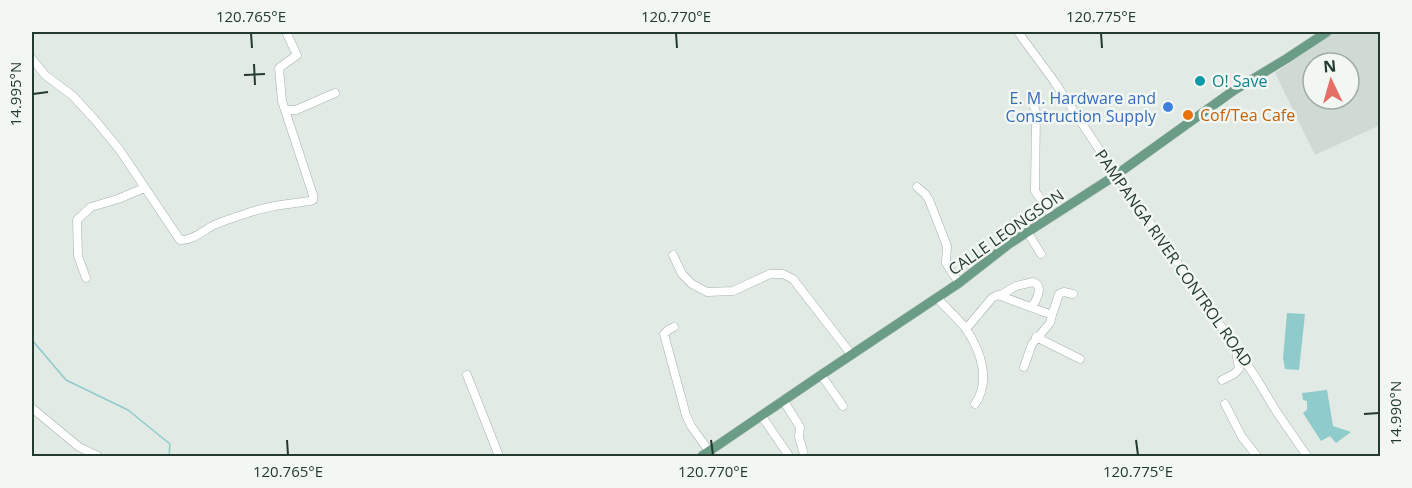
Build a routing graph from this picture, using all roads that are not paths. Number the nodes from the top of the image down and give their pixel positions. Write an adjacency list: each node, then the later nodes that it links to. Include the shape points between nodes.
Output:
1 (286, 32): 7 (street, via 297,55 279,68)
2 (1018, 32): 8 (street, PAMPANGA RIVER CONTROL ROAD)
3 (1327, 32): 8 (main road, CALLE LEONGSON, via 1233,91)
4 (32, 58): 10 (street, via 95,120)
5 (335, 93): 7 (street, via 296,110)
6 (1030, 94): 11 (street, via 1036,112 1035,191)
7 (285, 110): 10 (street, via 313,200 254,211 180,240)
8 (1116, 175): 11 (main road, CALLE LEONGSON); 25 (street, PAMPANGA RIVER CONTROL ROAD)
9 (917, 187): 16 (street, via 928,200 947,246 946,263)
10 (144, 188): 15 (street, via 91,207 77,220 78,256)
11 (1052, 216): 12 (main road, CALLE LEONGSON)
12 (1028, 233): 13 (street); 16 (main road, CALLE LEONGSON)
13 (1041, 254)
14 (673, 255): 26 (street, via 682,274 707,292 733,291 770,274 789,276)
15 (86, 278)
16 (959, 283): 19 (main road, CALLE LEONGSON)
17 (1073, 294): 21 (street, via 1059,294)
18 (1001, 295): 20 (street); 20 (street, via 1016,286 1036,283 1039,292); 23 (street, via 992,298)
19 (937, 298): 23 (street); 26 (main road, CALLE LEONGSON)
20 (1032, 307): 21 (street)
21 (1052, 315): 24 (street, via 1050,323)
22 (674, 327): 39 (street, via 664,334 677,385 690,426)
23 (966, 329): 33 (street, via 977,348 983,377)
24 (1036, 337): 27 (street); 28 (street)
25 (1237, 350): 31 (street, via 1239,369); 45 (street, PAMPANGA RIVER CONTROL ROAD)
26 (851, 354): 30 (main road, CALLE LEONGSON)
27 (1080, 358)
28 (1024, 367)
29 (467, 375): 42 (street)
30 (821, 375): 32 (main road, CALLE LEONGSON); 35 (street)
31 (1222, 380)
32 (783, 400): 37 (main road, CALLE LEONGSON); 38 (street, via 800,427)
33 (975, 404)
34 (1225, 404): 44 (street)
35 (843, 406)
36 (32, 408): 40 (street)
37 (761, 415): 39 (main road, CALLE LEONGSON); 43 (street)
38 (803, 451)
39 (710, 453)
40 (83, 454): 41 (street)
41 (98, 456)
42 (500, 456)
43 (789, 456)
44 (1257, 456)
45 (1307, 456)

